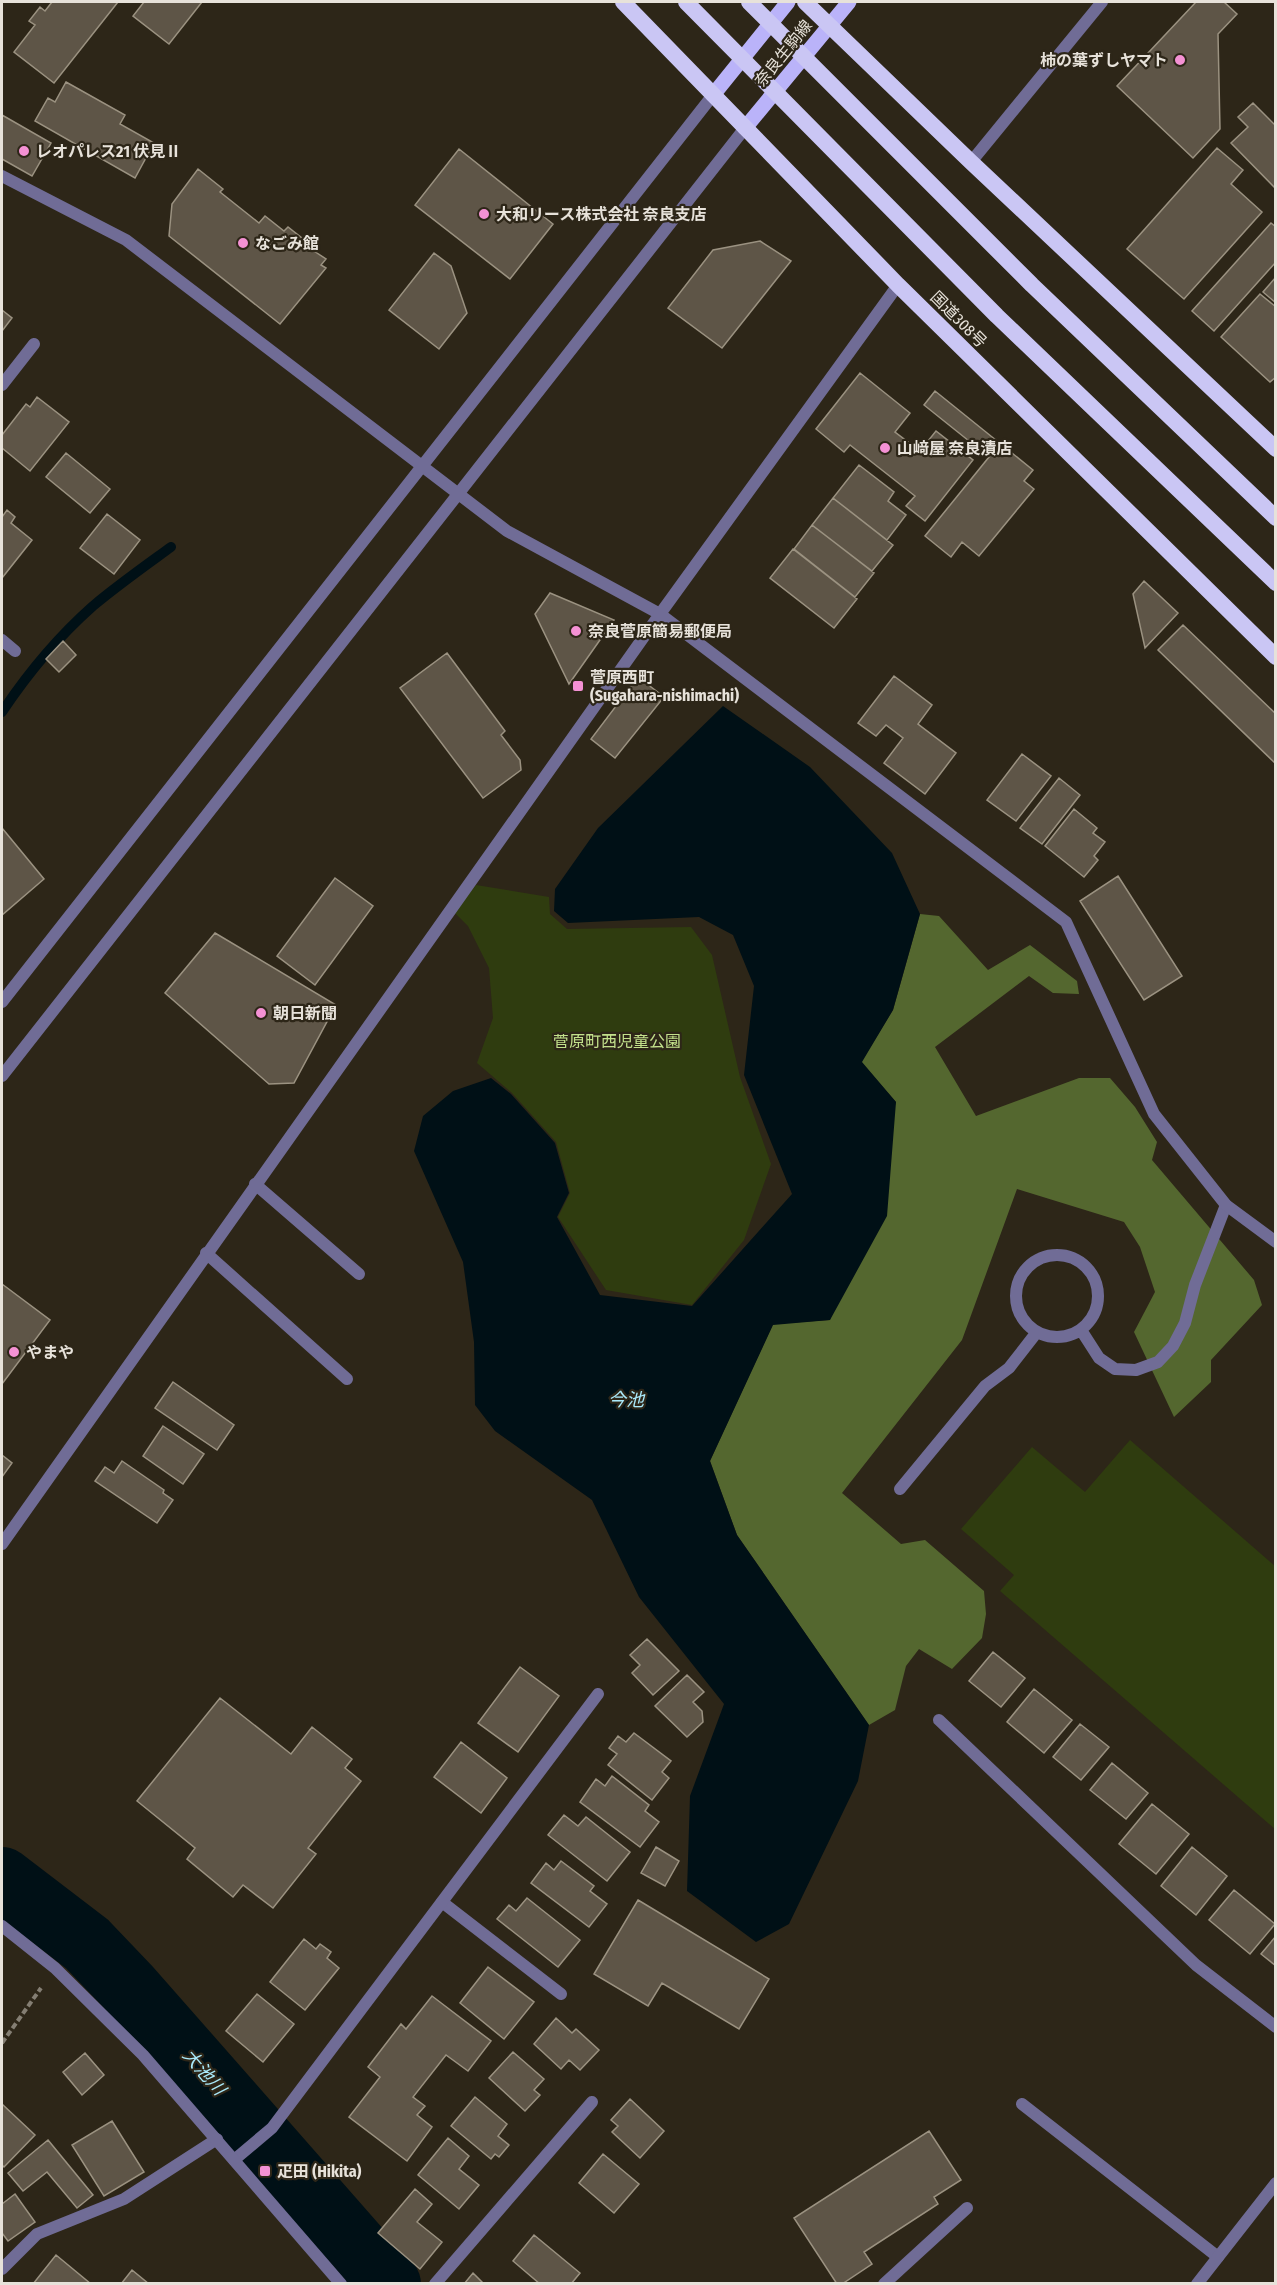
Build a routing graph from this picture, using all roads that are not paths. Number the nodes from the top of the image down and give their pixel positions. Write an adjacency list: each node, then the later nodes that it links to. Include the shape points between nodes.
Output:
1 (623, 2): 9 (highway, 国道308号)
2 (686, 2): 20 (highway, 国道308号, via 997,316)
3 (749, 2): 19 (highway, via 1032,285)
4 (788, 2): 9 (main road, 奈良生駒線)
5 (805, 2): 8 (highway)
6 (849, 2): 8 (main road, 奈良生駒線)
7 (1102, 2): 11 (street)
8 (829, 26): 10 (main road, 奈良生駒線); 11 (highway)
9 (713, 95): 10 (highway, 国道308号); 17 (street)
10 (745, 128): 13 (highway, 国道308号); 18 (street)
11 (971, 162): 16 (highway)
12 (2, 176): 17 (street, via 126,240)
13 (898, 285): 21 (street); 24 (highway, 国道308号)
14 (34, 344): 15 (street)
15 (2, 385)
16 (1275, 449)
17 (422, 466): 18 (street); 25 (street)
18 (458, 494): 21 (street, via 507,531); 26 (street)
19 (1275, 518)
20 (1275, 583)
21 (660, 614): 27 (street); 28 (street, via 1066,922 1154,1114)
22 (2, 640): 23 (street)
23 (15, 651)
24 (1275, 657)
25 (2, 1002)
26 (2, 1076)
27 (255, 1184): 30 (street); 31 (street)
28 (1226, 1205): 29 (street); 32 (street, via 1195,1285 1185,1323 1173,1346 1158,1362 1136,1370 1115,1369 1099,1358)
29 (1275, 1242)
30 (206, 1252): 34 (street); 36 (street)
31 (359, 1274)
32 (1081, 1330): 33 (street, via 1053,1337); 33 (street, via 1094,1316 1098,1288 1083,1263 1055,1254 1039,1258 1028,1267 1016,1296 1018,1310)
33 (1037, 1332): 35 (street, via 1009,1368 985,1386)
34 (347, 1379)
35 (900, 1489)
36 (2, 1544)
37 (598, 1694): 39 (street)
38 (939, 1720): 42 (street, via 1196,1965)
39 (442, 1902): 41 (street); 46 (street, via 272,2128)
40 (2, 1926): 45 (street, via 55,1968 143,2055)
41 (561, 1994)
42 (1275, 2026)
43 (592, 2102): 52 (street)
44 (1022, 2104): 49 (street)
45 (217, 2139): 46 (street); 50 (street, via 124,2199 37,2234)
46 (234, 2160): 51 (street)
47 (1275, 2183): 49 (street)
48 (967, 2208): 53 (street)
49 (1218, 2257): 54 (street)
50 (2, 2270)
51 (341, 2283)
52 (435, 2283)
53 (884, 2283)
54 (1197, 2283)

